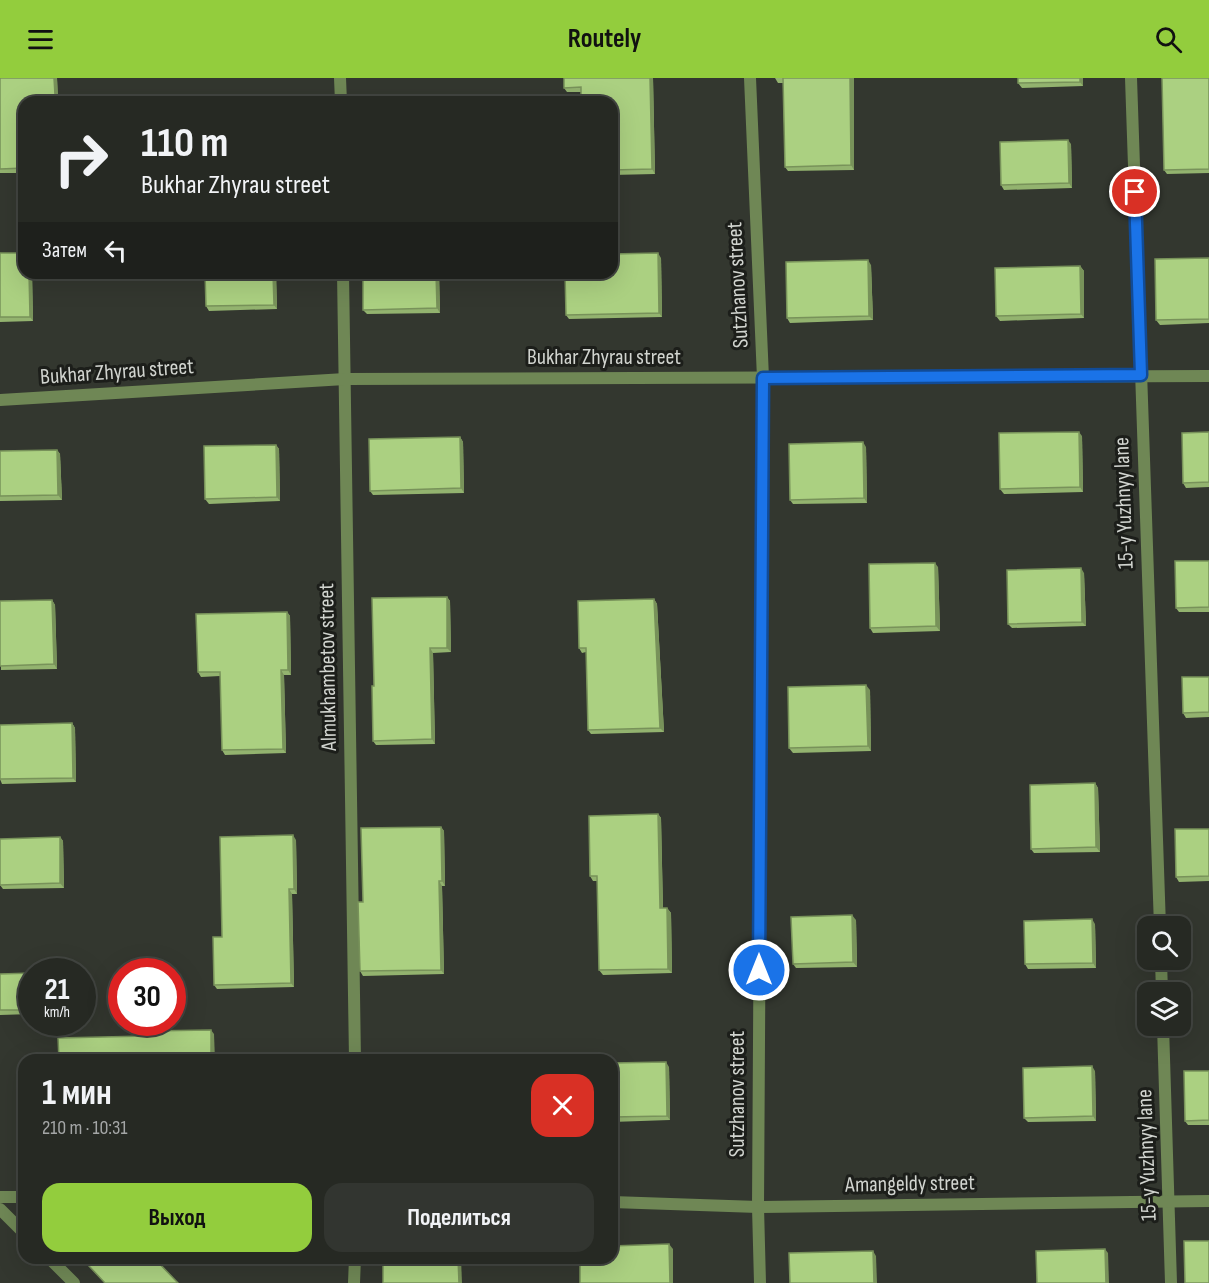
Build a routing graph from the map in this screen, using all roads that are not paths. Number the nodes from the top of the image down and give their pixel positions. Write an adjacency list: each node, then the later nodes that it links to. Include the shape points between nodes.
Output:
1 (340, 78): 4 (street)
2 (750, 78): 8 (street, Sutzhanov street)
3 (1131, 78): 6 (street, 15-y Yuzhnyy lane)
4 (341, 96)
5 (344, 279): 9 (street, Almukhambetov street)
6 (1141, 375): 7 (street, Bukhar Zhyrau street); 8 (street, Bukhar Zhyrau street); 11 (street, 15-y Yuzhnyy lane)
7 (1209, 376)
8 (763, 378): 9 (street, Bukhar Zhyrau street); 19 (street, Sutzhanov street)
9 (345, 379): 10 (street, Bukhar Zhyrau street); 13 (street, Almukhambetov street)
10 (0, 400)
11 (1160, 916)
12 (1163, 1036): 16 (street, 15-y Yuzhnyy lane)
13 (355, 1054)
14 (0, 1197): 15 (street)
15 (18, 1197)
16 (1169, 1201): 17 (street, Amangeldy street); 19 (street, Amangeldy street); 27 (street, 15-y Yuzhnyy lane)
17 (1209, 1201)
18 (618, 1202): 19 (street, Amangeldy street)
19 (758, 1207): 26 (street, Sutzhanov street)
20 (0, 1209): 21 (street)
21 (18, 1227)
22 (55, 1264): 24 (street)
23 (355, 1264): 25 (street)
24 (74, 1283)
25 (354, 1283)
26 (760, 1283)
27 (1171, 1283)

